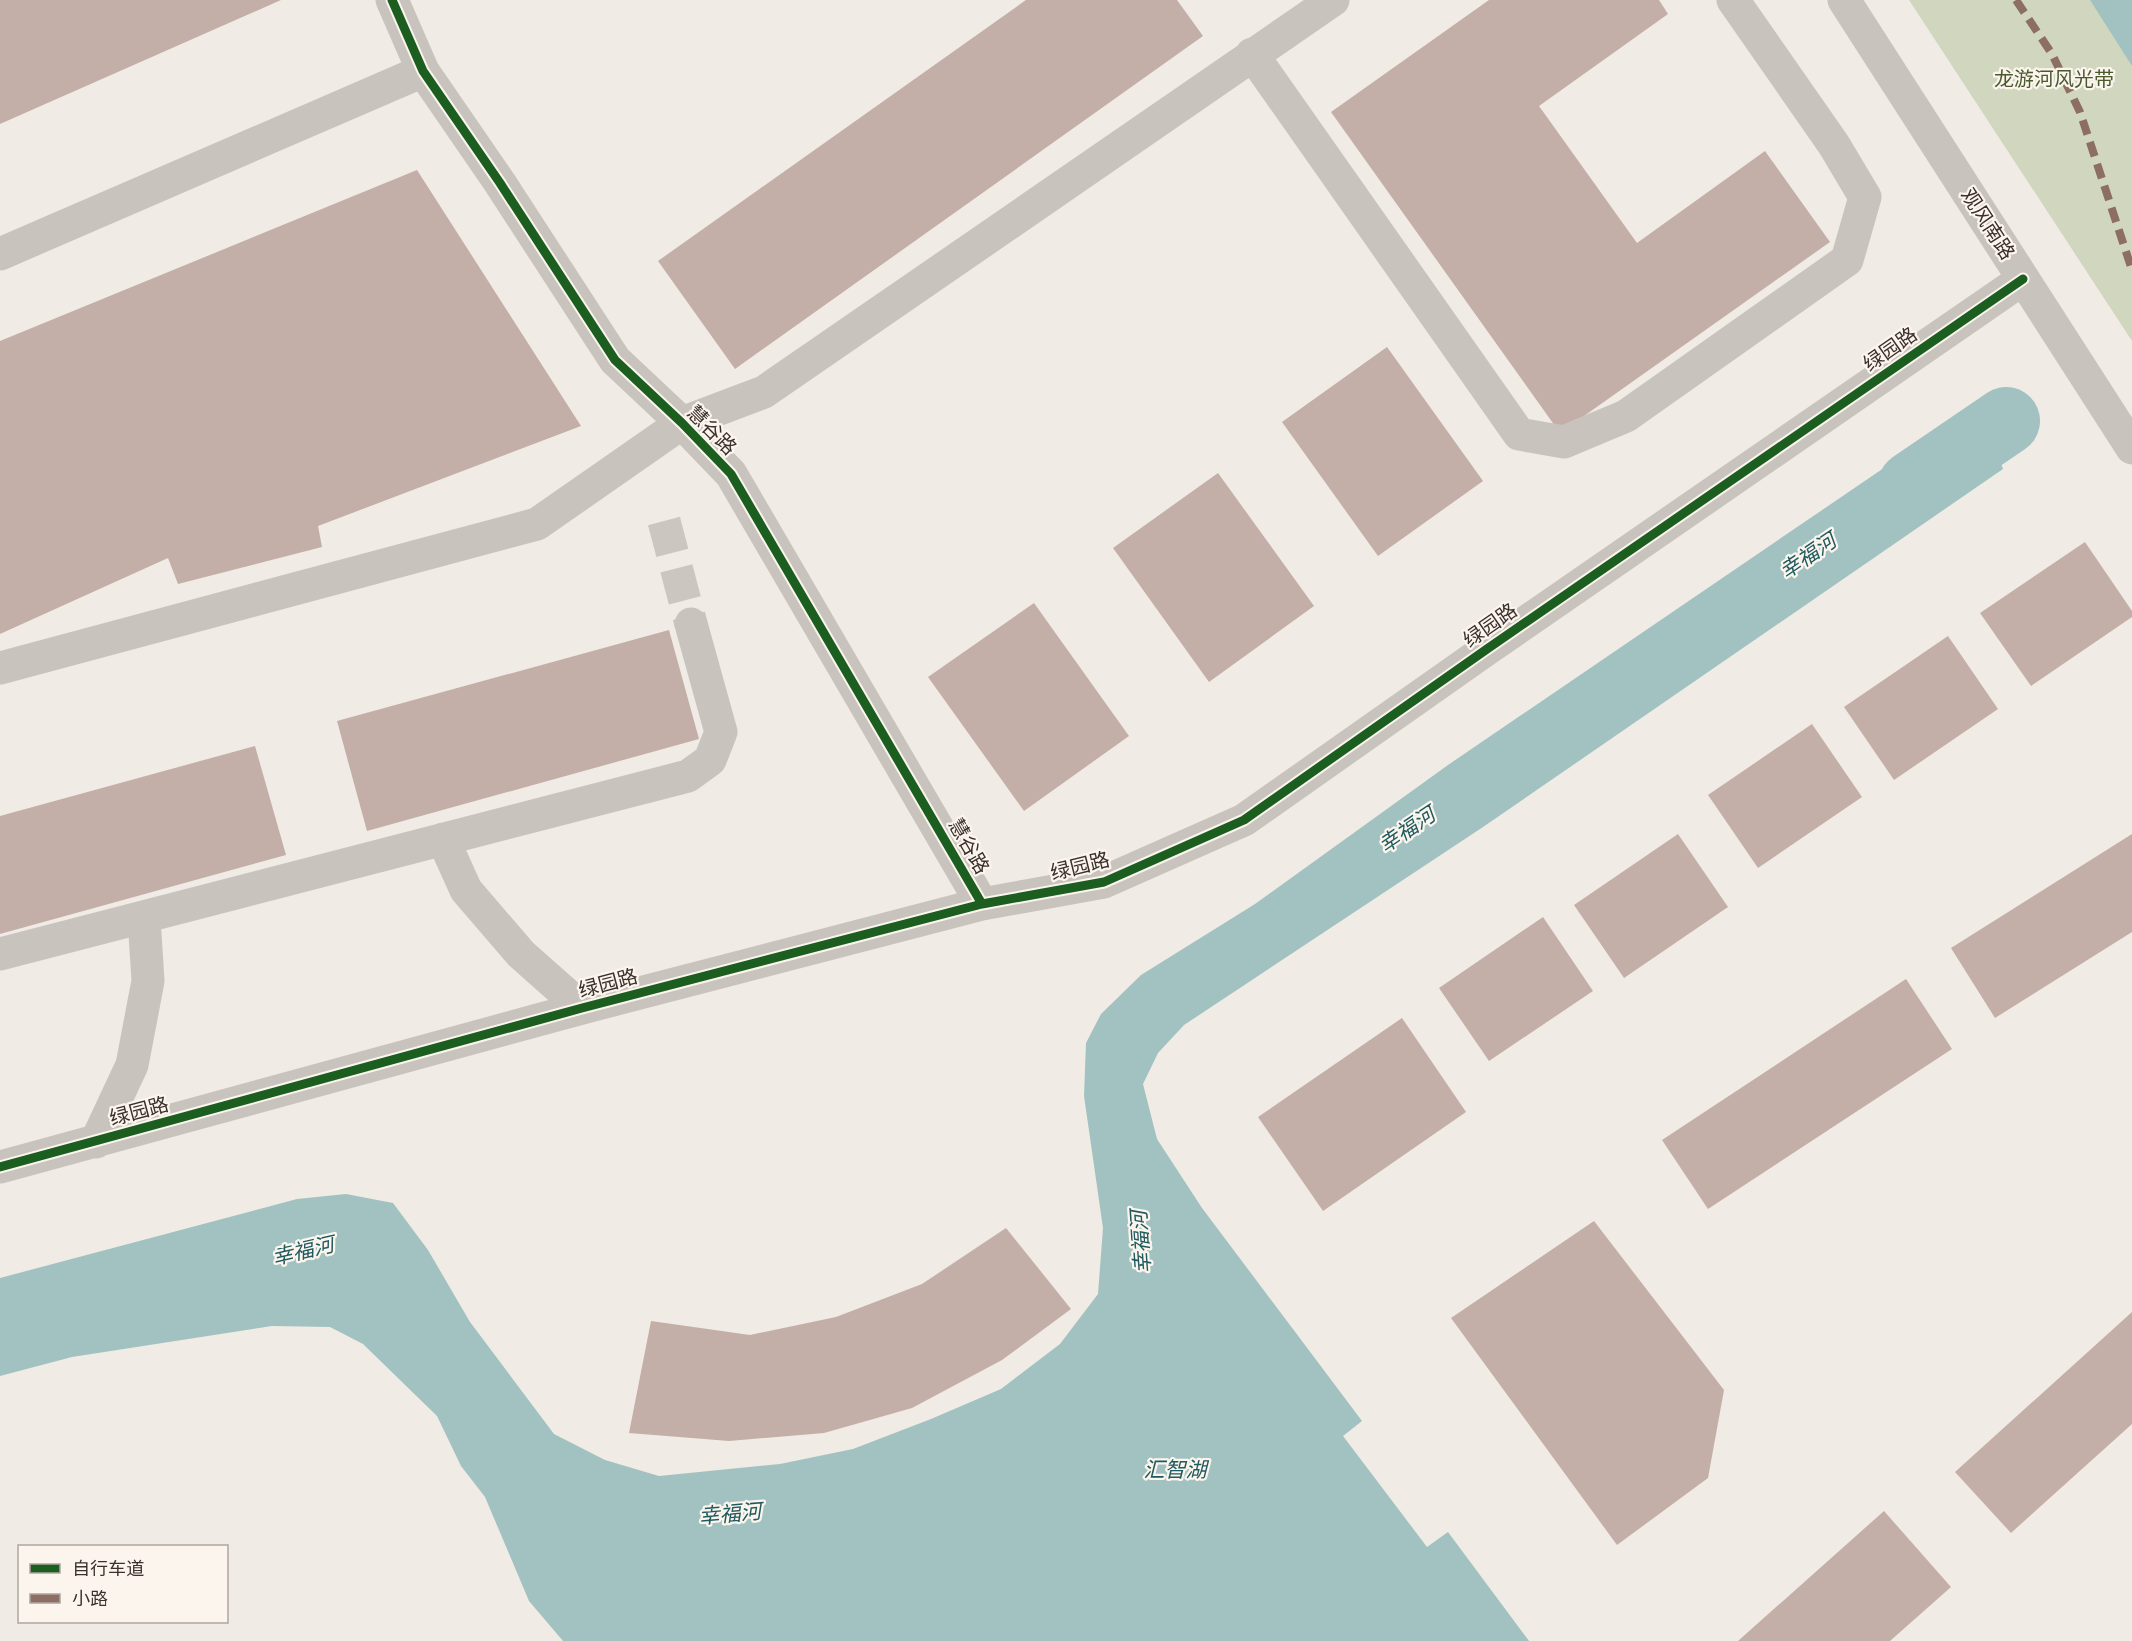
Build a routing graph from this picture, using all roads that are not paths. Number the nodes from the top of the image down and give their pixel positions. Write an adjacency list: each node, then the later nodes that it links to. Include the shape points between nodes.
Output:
1 (392, 0): 6 (street, 慧谷路)
2 (1333, 0): 5 (street)
3 (1844, 0): 8 (street, 观风南路)
4 (1740, 2): 5 (street, via 1865,197 1847,260 1626,416 1564,442 1519,434)
5 (1252, 54): 9 (street, via 764,392)
6 (423, 71): 7 (street); 9 (street, 慧谷路, via 615,360)
7 (0, 254)
8 (2023, 279): 10 (street, 观风南路); 14 (street, 绿园路, via 1244,820 1104,882)
9 (682, 423): 12 (street, via 537,524); 14 (street, 慧谷路, via 731,474)
10 (2132, 448)
11 (691, 624): 13 (street, via 722,732 710,760 688,776)
12 (0, 668)
13 (442, 839): 15 (street); 17 (street, via 465,890 521,954)
14 (982, 904): 17 (street, 绿园路)
15 (144, 918): 16 (street); 18 (street, via 148,981 132,1065)
16 (0, 954)
17 (582, 1008): 18 (street, 绿园路)
18 (96, 1142): 19 (street, 绿园路)
19 (0, 1167)

